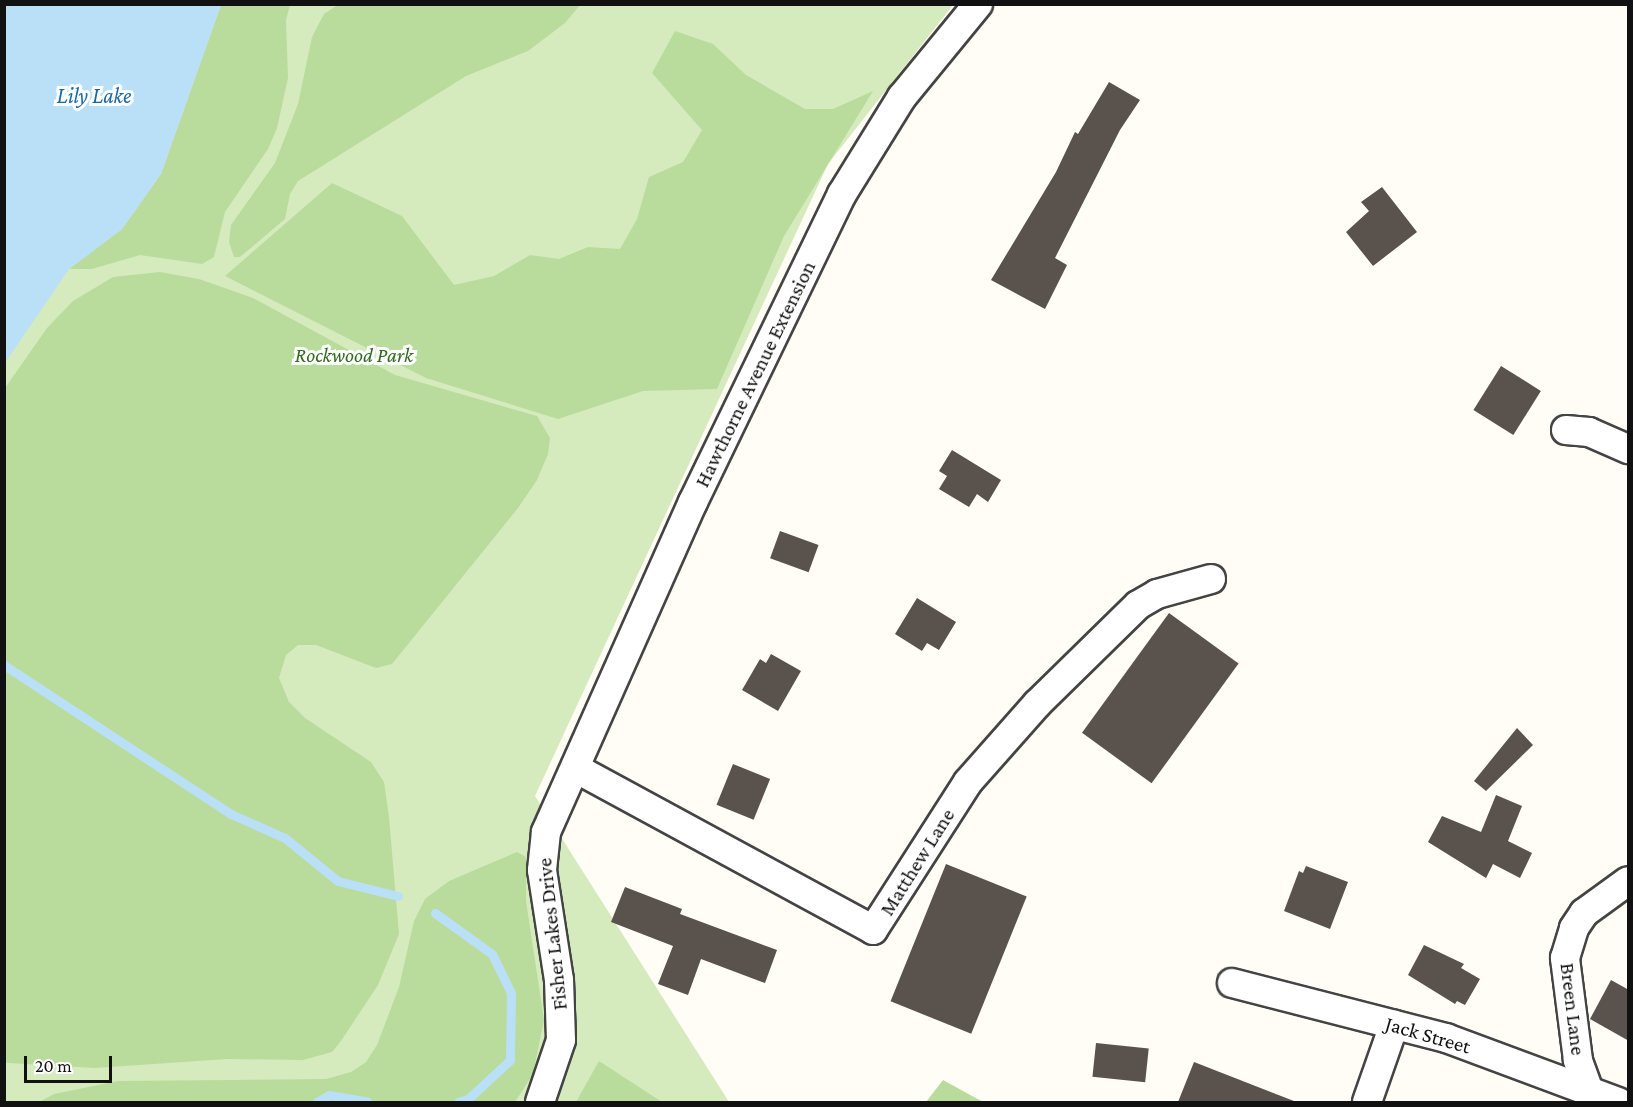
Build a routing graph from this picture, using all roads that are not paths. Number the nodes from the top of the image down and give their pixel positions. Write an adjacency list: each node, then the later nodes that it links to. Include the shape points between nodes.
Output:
1 (978, 4): 5 (street, Hawthorne Avenue Extension, via 902,97 842,194 693,502)
2 (1566, 430): 3 (street, via 1589,432)
3 (1629, 449)
4 (1211, 579): 5 (street, Matthew Lane, via 1157,594 1138,605 1037,704 968,782 873,930)
5 (577, 769): 10 (street, Fisher Lakes Drive, via 543,847 542,870 561,1020 555,1064)
6 (1629, 881): 9 (street, Breen Lane, via 1584,913 1574,928 1565,958 1578,1060)
7 (1232, 983): 8 (street, Jack Street)
8 (1394, 1025): 9 (street, Jack Street, via 1467,1045); 11 (street)
9 (1589, 1091): 12 (street, Jack Street)
10 (540, 1102)
11 (1367, 1102)
12 (1618, 1102)

